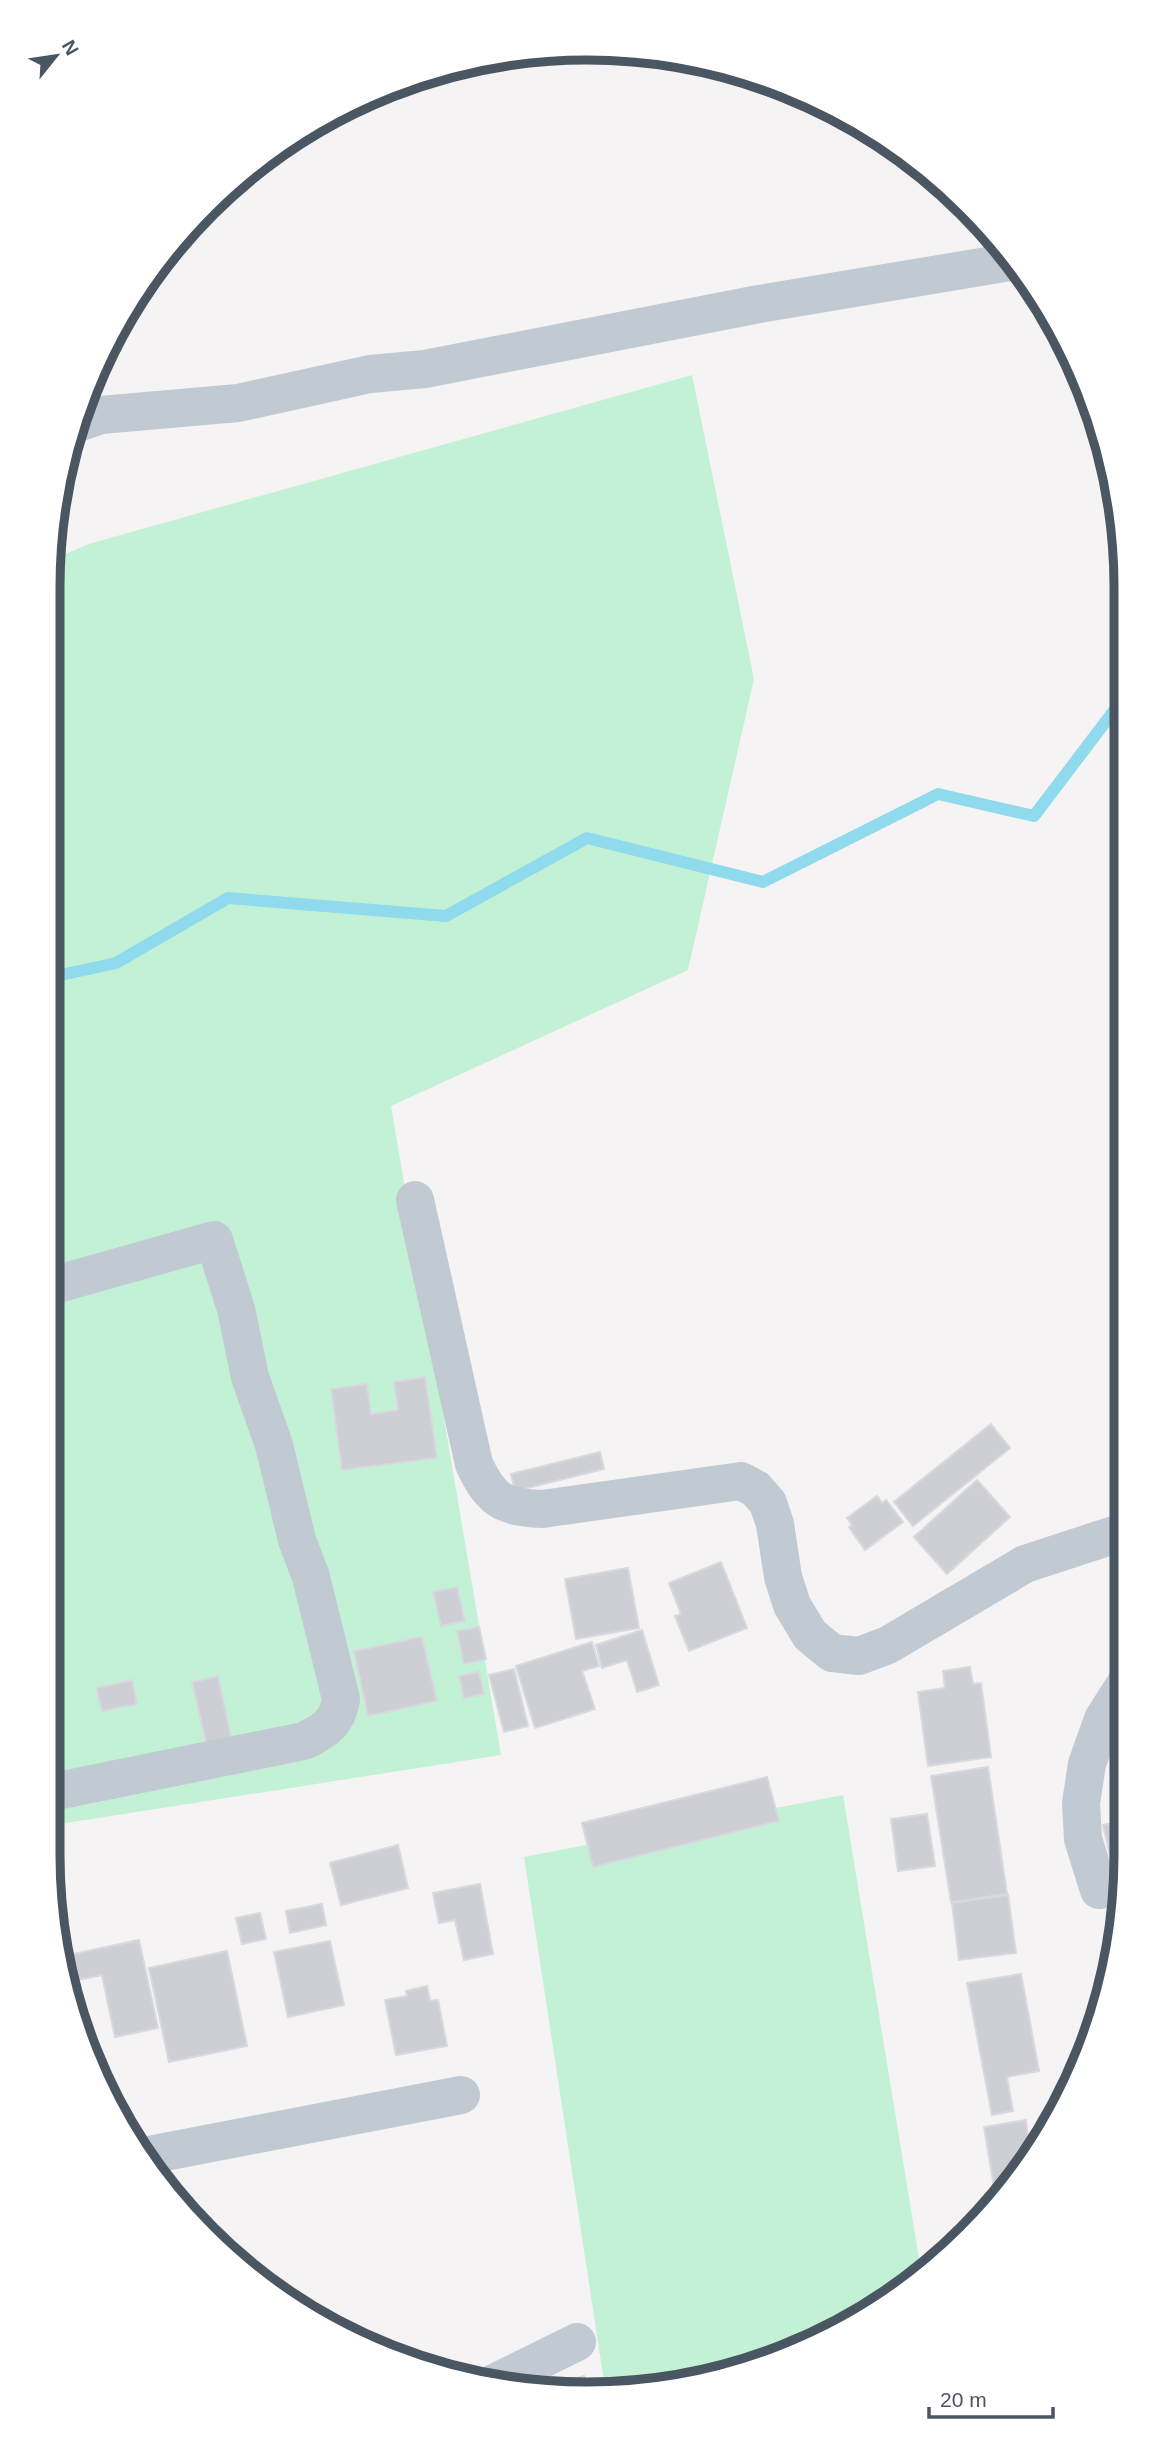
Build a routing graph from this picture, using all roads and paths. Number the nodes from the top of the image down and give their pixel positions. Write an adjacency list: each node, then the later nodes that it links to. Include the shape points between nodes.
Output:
1 (1003, 263): 2 (street, via 759,304 425,369 370,374 238,403)
2 (86, 420)
3 (415, 1200): 5 (street, via 474,1464 485,1488 502,1502 541,1509 741,1481 768,1503 783,1577 792,1605 810,1635 832,1653 859,1656 888,1644 1025,1564)
4 (60, 1283): 7 (street, via 214,1240 311,1577 341,1699 333,1723 304,1741)
5 (1114, 1535)
6 (1114, 1702): 8 (street, via 1087,1764 1081,1803 1083,1839)
7 (60, 1790)
8 (1099, 1890)
9 (461, 2095): 10 (street)
10 (153, 2154)
11 (577, 2342): 12 (street)
12 (508, 2376)

